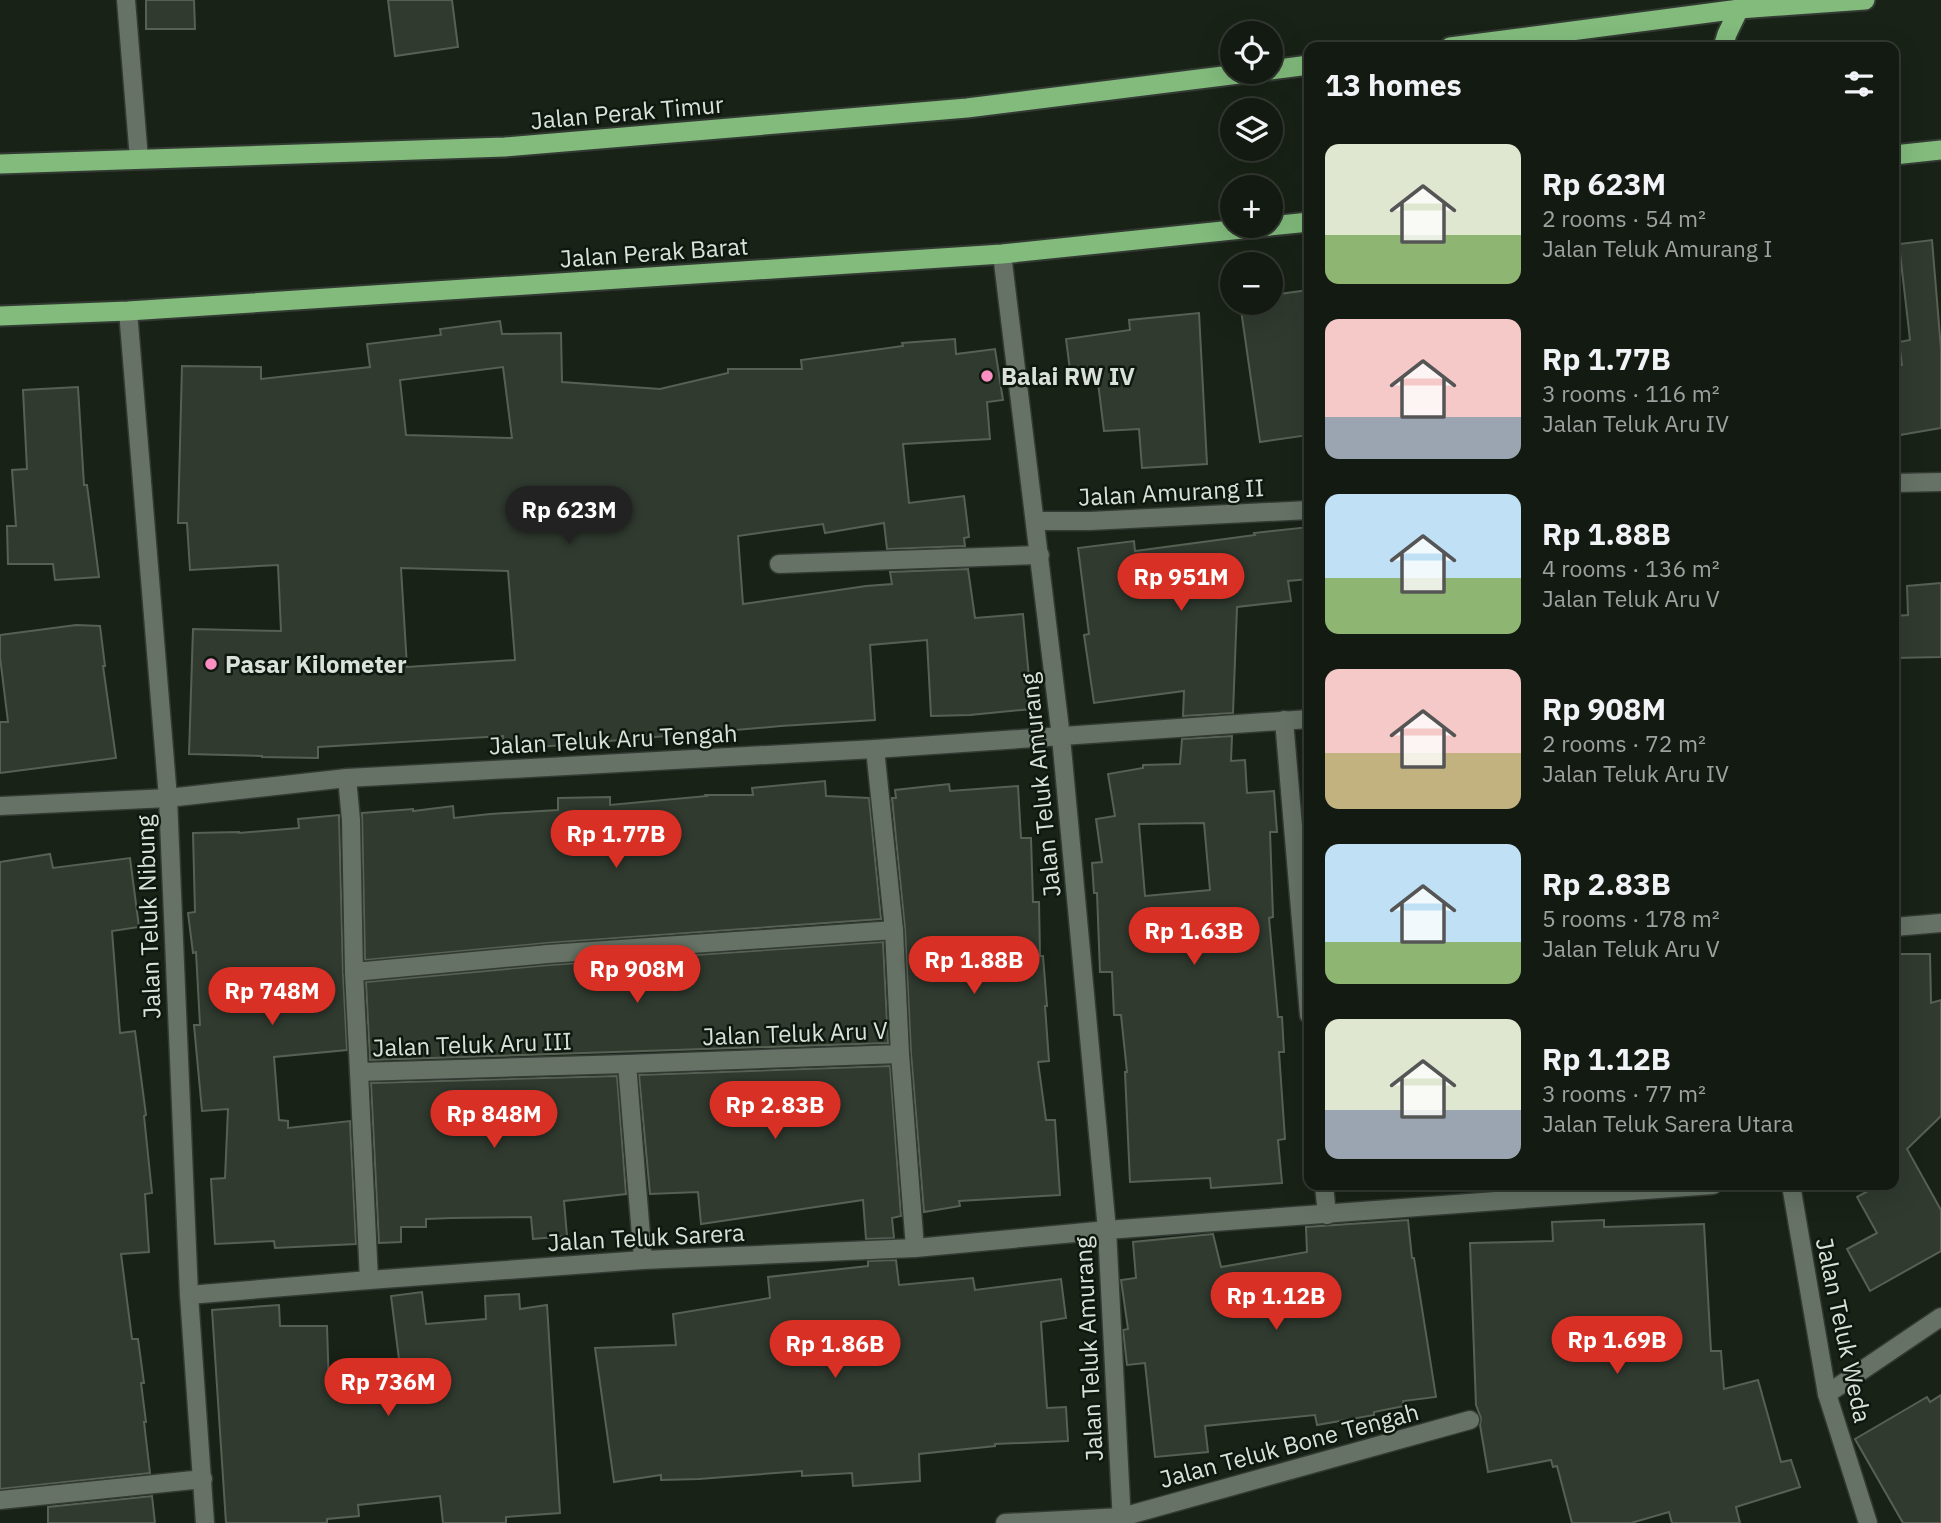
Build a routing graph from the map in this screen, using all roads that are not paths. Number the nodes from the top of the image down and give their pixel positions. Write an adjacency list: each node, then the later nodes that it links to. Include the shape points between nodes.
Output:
1 (126, 0): 13 (street)
2 (1865, 0): 3 (highway)
3 (1739, 9): 4 (highway); 7 (highway)
4 (1563, 33): 5 (highway); 6 (highway)
5 (1490, 42)
6 (1574, 42)
7 (1725, 42)
8 (1304, 66): 9 (highway)
9 (1283, 68)
10 (1220, 76): 13 (highway, Jalan Perak Timur, via 967,108 518,146)
11 (1941, 150): 12 (highway)
12 (1899, 154)
13 (139, 159): 14 (highway, Jalan Perak Timur)
14 (0, 164)
15 (1304, 223): 16 (highway, Jalan Perak Barat)
16 (1002, 254): 17 (highway, Jalan Perak Barat); 22 (street, Jalan Teluk Amurang)
17 (128, 311): 18 (highway, Jalan Perak Barat); 30 (street, Jalan Teluk Nibung)
18 (0, 316)
19 (1941, 482): 20 (street)
20 (1899, 484)
21 (1304, 510): 22 (street, Jalan Amurang II)
22 (1036, 521): 23 (street, Jalan Teluk Amurang)
23 (1040, 555): 24 (street); 27 (street, Jalan Teluk Amurang)
24 (779, 564)
25 (1304, 719): 26 (street, Jalan Teluk Aru Tengah)
26 (1284, 720): 27 (street, Jalan Teluk Aru Tengah); 35 (street)
27 (1061, 737): 28 (street, Jalan Teluk Aru Tengah); 44 (street, Jalan Teluk Amurang)
28 (876, 749): 29 (street, Jalan Teluk Aru Tengah); 34 (street, Jalan Teluk Aru V)
29 (347, 778): 30 (street, Jalan Teluk Aru Tengah); 36 (street)
30 (168, 798): 31 (street, Jalan Teluk Aru Tengah); 48 (street, Jalan Teluk Nibung)
31 (0, 806)
32 (1941, 923): 33 (street)
33 (1899, 927)
34 (894, 930): 36 (street); 37 (street, Jalan Teluk Aru V)
35 (1304, 935)
36 (354, 972): 39 (street)
37 (900, 1054): 38 (street, Jalan Teluk Aru V); 45 (street)
38 (627, 1064): 39 (street, Jalan Teluk Aru III); 46 (street)
39 (359, 1072): 47 (street, Jalan Teluk Aru III)
40 (1324, 1190): 43 (street)
41 (1649, 1190): 43 (street, Jalan Teluk Sarera)
42 (1792, 1190): 50 (street, Jalan Teluk Weda)
43 (1327, 1215): 44 (street, Jalan Teluk Sarera)
44 (1107, 1230): 45 (street, Jalan Teluk Sarera); 54 (street, Jalan Teluk Amurang)
45 (915, 1248): 46 (street, Jalan Teluk Sarera)
46 (643, 1260): 47 (street, Jalan Teluk Sarera)
47 (369, 1280): 48 (street, Jalan Teluk Sarera)
48 (188, 1295): 52 (street, Jalan Teluk Nibung)
49 (1941, 1317): 50 (street)
50 (1827, 1394): 57 (street, Jalan Teluk Weda)
51 (1470, 1420): 54 (street, Jalan Teluk Bone Tengah)
52 (203, 1479): 53 (street); 55 (street, Jalan Teluk Nibung)
53 (0, 1500)
54 (1122, 1520): 56 (street, Jalan Teluk Bone Tengah)
55 (205, 1523)
56 (1005, 1523)
57 (1868, 1523)

